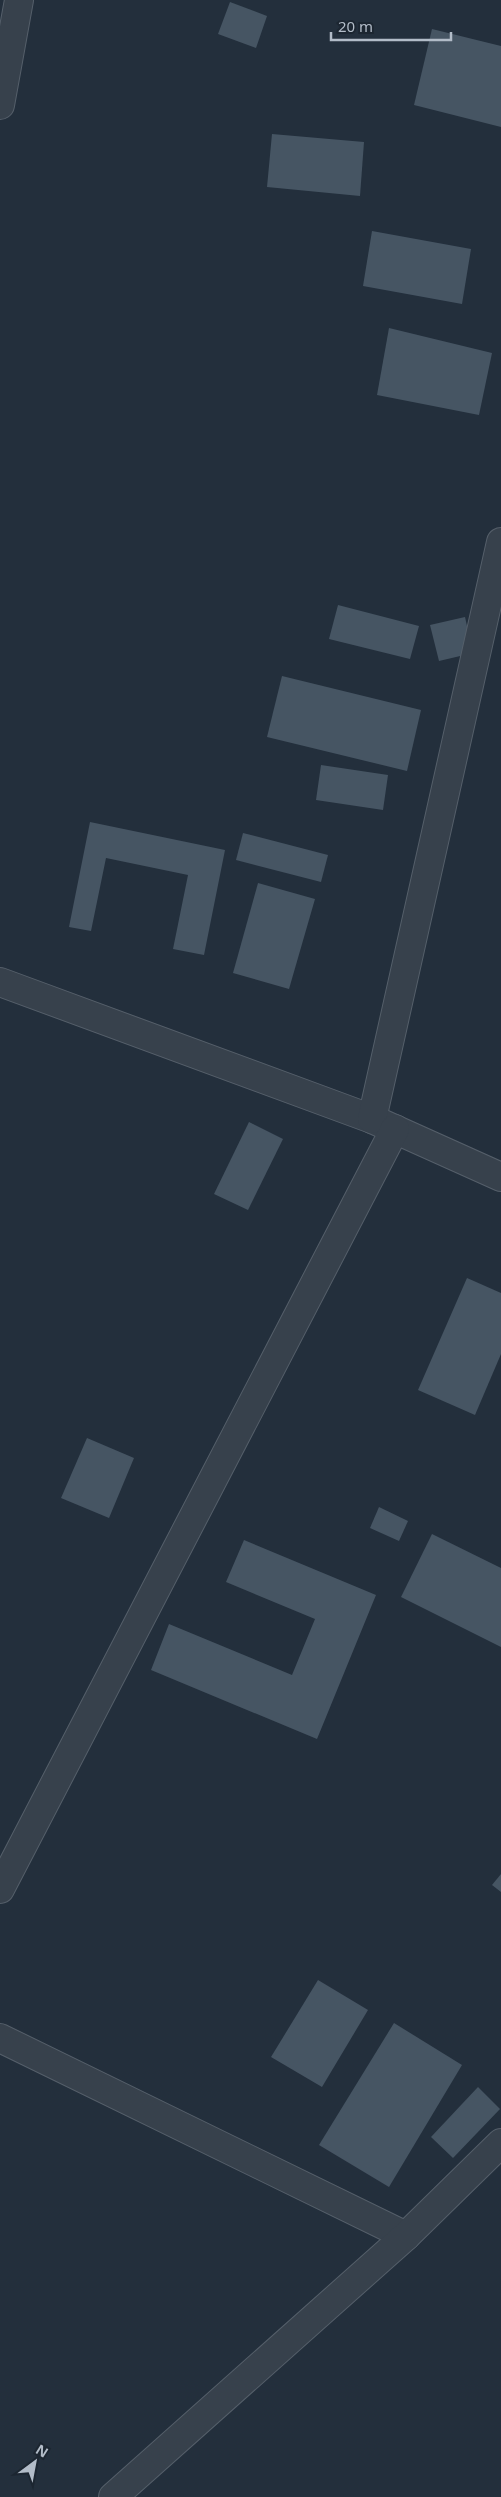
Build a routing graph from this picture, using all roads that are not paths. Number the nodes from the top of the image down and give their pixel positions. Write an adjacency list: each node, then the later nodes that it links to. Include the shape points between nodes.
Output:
1 (19, 0): 2 (street)
2 (0, 105)
3 (501, 542): 5 (street)
4 (0, 982): 5 (street)
5 (384, 1124): 6 (street); 7 (street)
6 (501, 1177)
7 (0, 1889)
8 (0, 2038): 10 (street)
9 (501, 2142): 10 (street)
10 (406, 2236): 11 (street)
11 (113, 2497)

